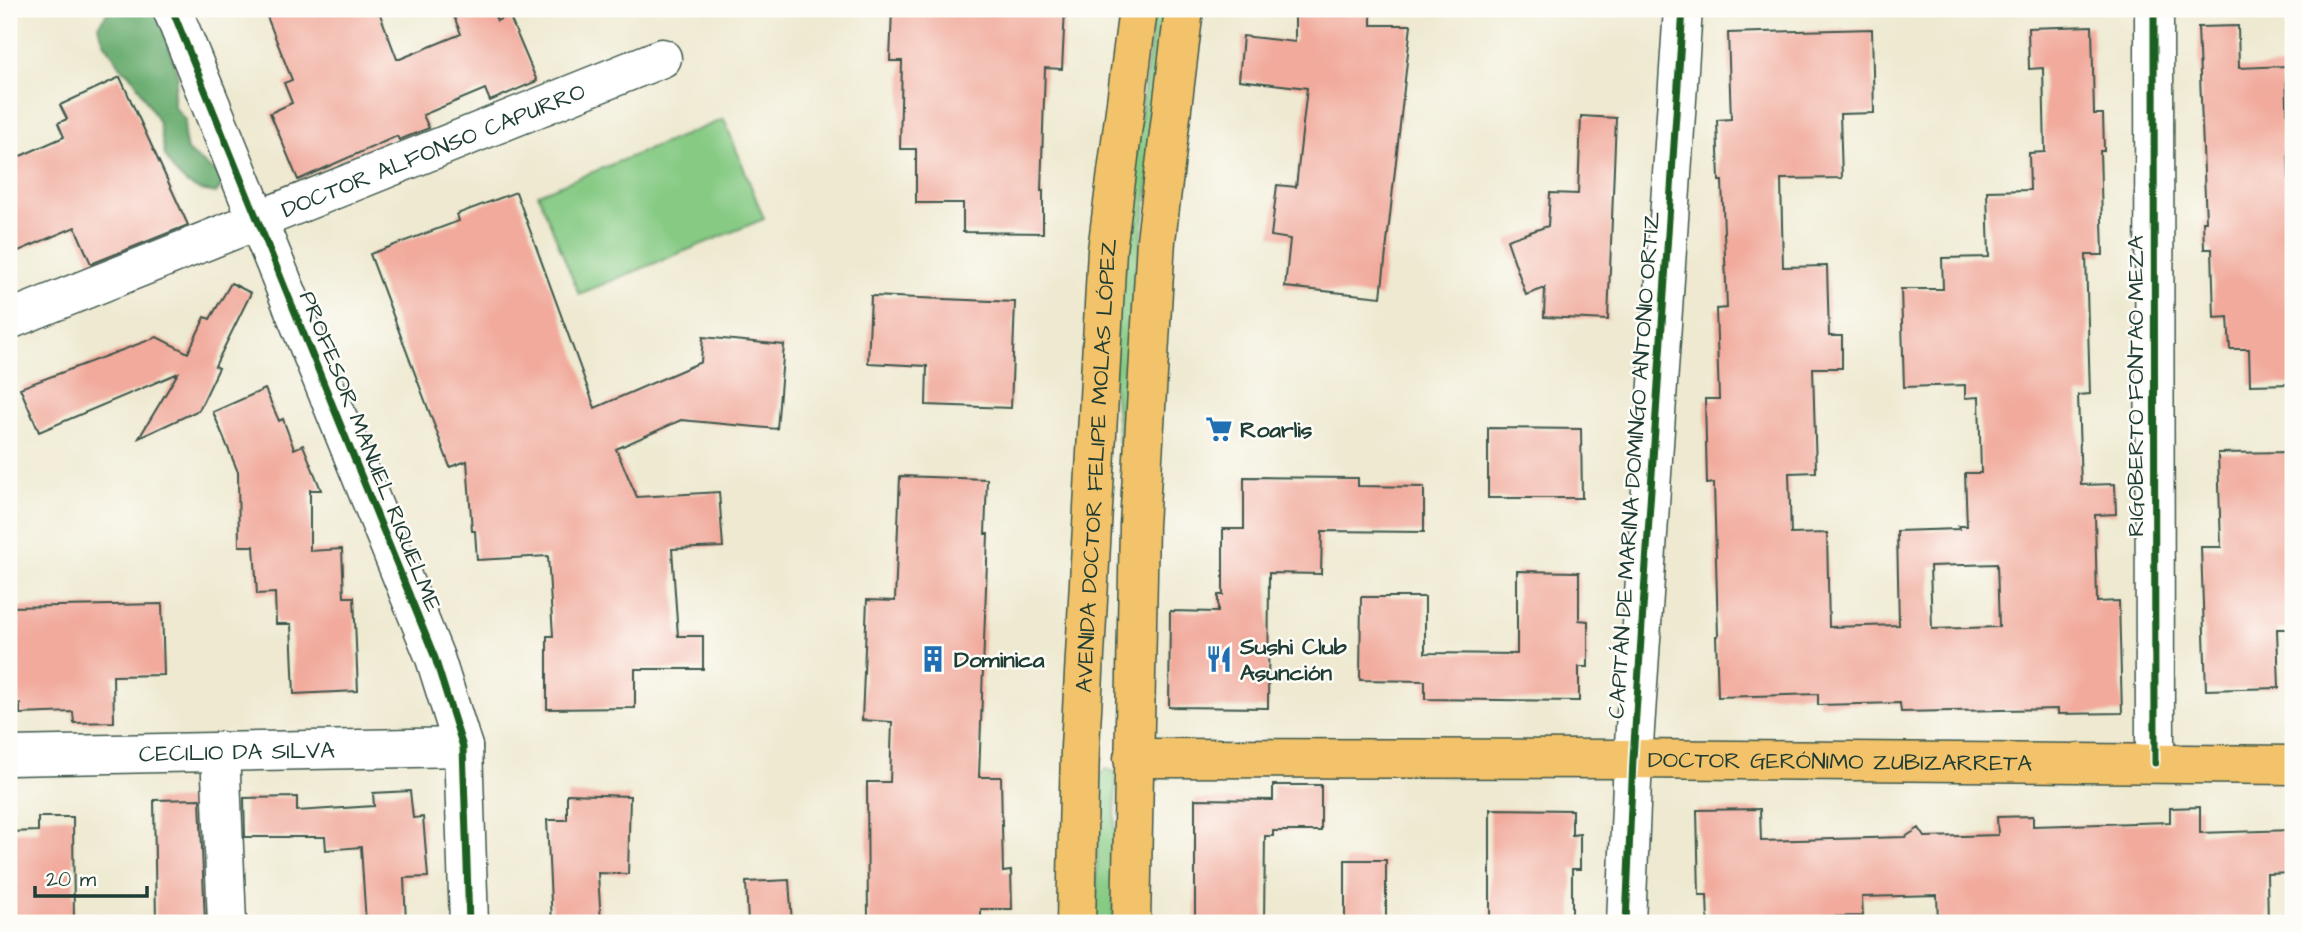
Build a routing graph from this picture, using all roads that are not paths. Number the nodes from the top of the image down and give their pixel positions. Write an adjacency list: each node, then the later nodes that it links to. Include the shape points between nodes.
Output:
1 (172, 9): 7 (street, PROFESOR MANUEL RIQUELME)
2 (1138, 9): 9 (main road, AVENIDA DOCTOR FELIPE MOLAS LÓPEZ, via 1107,250)
3 (1184, 9): 13 (main road, AVENIDA DOCTOR FELIPE MOLAS LÓPEZ, via 1156,240 1139,525)
4 (1683, 9): 14 (street, CAPITÁN DE MARINA DOMINGO ANTONIO ORTIZ)
5 (2154, 9): 15 (street, RIGOBERTO FONTAO MEZA)
6 (662, 58): 7 (street, DOCTOR ALFONSO CAPURRO)
7 (256, 219): 8 (street, DOCTOR ALFONSO CAPURRO); 10 (street, PROFESOR MANUEL RIQUELME, via 435,658)
8 (9, 320)
9 (1093, 525): 13 (main road, via 1108,569 1103,714); 19 (main road, AVENIDA DOCTOR FELIPE MOLAS LÓPEZ, via 1080,747)
10 (463, 747): 11 (street, CECILIO DA SILVA); 18 (street, PROFESOR MANUEL RIQUELME)
11 (220, 751): 12 (street, CECILIO DA SILVA); 17 (street)
12 (9, 756)
13 (1133, 758): 14 (main road, DOCTOR GERÓNIMO ZUBIZARRETA); 20 (main road, AVENIDA DOCTOR FELIPE MOLAS LÓPEZ)
14 (1633, 759): 15 (main road, DOCTOR GERÓNIMO ZUBIZARRETA); 21 (street, CAPITÁN DE MARINA DOMINGO ANTONIO ORTIZ)
15 (2155, 763): 16 (main road, DOCTOR GERÓNIMO ZUBIZARRETA)
16 (2293, 765)
17 (227, 923)
18 (469, 923)
19 (1076, 923)
20 (1131, 923)
21 (1626, 923)

